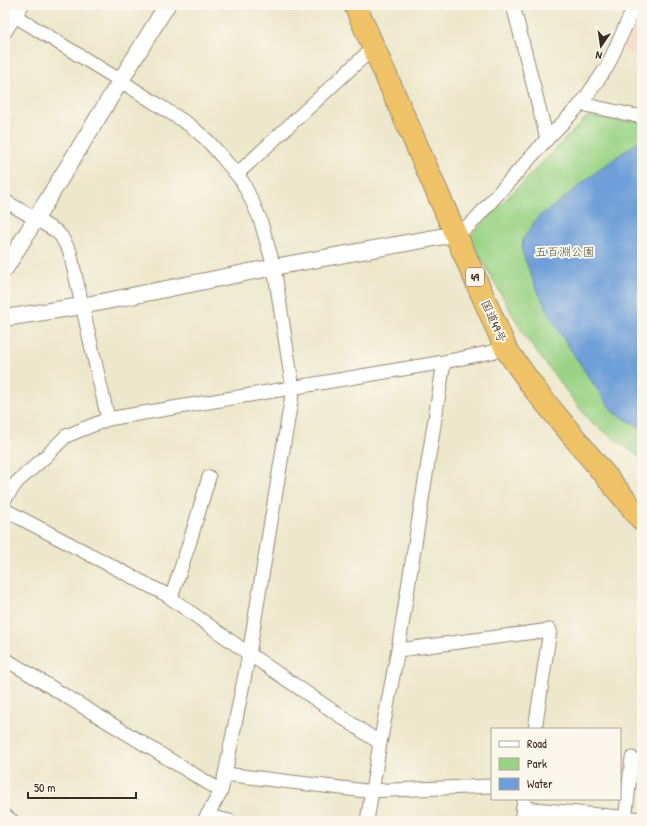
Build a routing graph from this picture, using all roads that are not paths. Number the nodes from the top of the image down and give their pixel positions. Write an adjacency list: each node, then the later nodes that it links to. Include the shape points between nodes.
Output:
1 (167, 5): 8 (street)
2 (355, 5): 7 (highway, 国道49号 / 49)
3 (513, 5): 11 (street)
4 (635, 5): 9 (street, via 607,67)
5 (14, 10): 6 (street); 8 (street)
6 (5, 32)
7 (374, 47): 12 (street); 15 (highway, 国道49号 / 49)
8 (121, 81): 12 (street, via 190,126 208,141); 14 (street)
9 (581, 104): 10 (street, via 637,116); 11 (street)
10 (642, 114)
11 (547, 139): 15 (street, via 471,224)
12 (237, 174): 16 (street, via 260,219)
13 (5, 201): 14 (street)
14 (35, 219): 17 (street); 18 (street, via 56,231 70,252)
15 (456, 234): 16 (street); 20 (highway, 国道49号 / 49)
16 (274, 267): 18 (street); 22 (street)
17 (5, 269)
18 (82, 306): 19 (street); 23 (street)
19 (5, 318)
20 (506, 349): 21 (street); 27 (highway, 国道49号 / 49, via 536,391)
21 (444, 362): 22 (street); 29 (street)
22 (294, 389): 23 (street); 30 (street)
23 (108, 419): 25 (street, via 66,436 17,482)
24 (209, 477): 28 (street)
25 (5, 500)
26 (5, 510): 28 (street)
27 (642, 520)
28 (171, 598): 30 (street)
29 (398, 650): 32 (street, via 550,630); 33 (street)
30 (249, 654): 33 (street); 35 (street)
31 (5, 659): 37 (street)
32 (535, 728)
33 (380, 743): 38 (street)
34 (632, 758): 42 (street)
35 (225, 774): 37 (street); 38 (street)
36 (491, 786): 38 (street)
37 (221, 791): 41 (street)
38 (372, 791): 46 (street)
39 (523, 809): 42 (street)
40 (5, 818): 44 (street)
41 (205, 819): 45 (street)
42 (625, 819): 43 (street)
43 (642, 819)
44 (10, 821)
45 (230, 821)
46 (367, 821)

